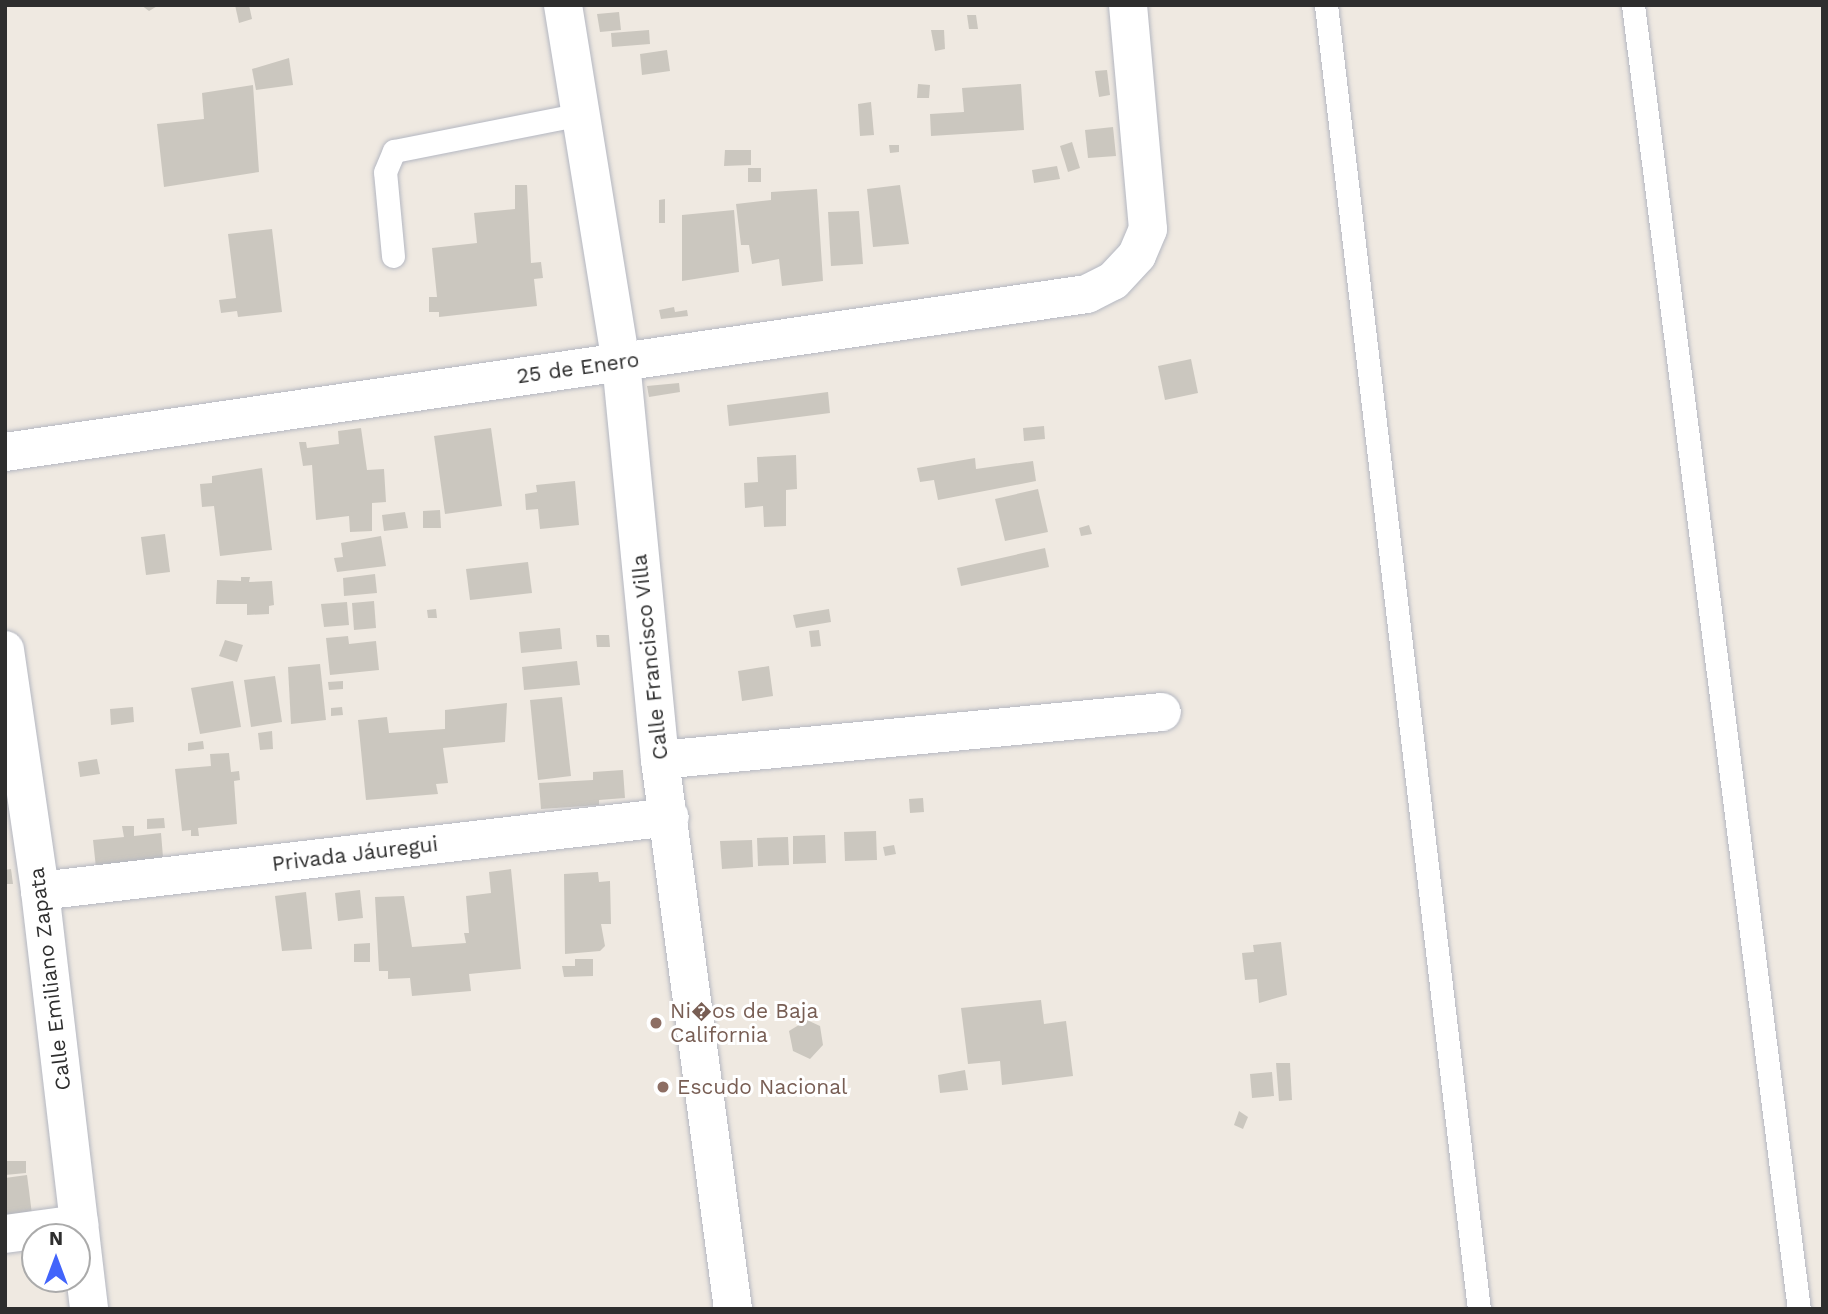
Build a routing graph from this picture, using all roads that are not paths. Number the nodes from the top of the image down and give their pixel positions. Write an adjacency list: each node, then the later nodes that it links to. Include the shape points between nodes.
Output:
1 (563, 5): 5 (street, Calle Francisco Villa)
2 (1128, 5): 7 (street, 25 de Enero, via 1148,229 1137,255 1114,281 1087,295)
3 (1326, 5): 16 (lane)
4 (1633, 5): 17 (lane)
5 (581, 114): 6 (lane, via 394,151 385,172); 7 (street, Calle Francisco Villa)
6 (393, 256)
7 (621, 362): 8 (street, 25 de Enero); 11 (street, Calle Francisco Villa)
8 (5, 452)
9 (5, 650): 13 (street, Calle Emiliano Zapata)
10 (1162, 712): 11 (street)
11 (660, 760): 12 (street, Calle Francisco Villa)
12 (670, 817): 13 (street, Privada Jáuregui); 15 (street, Calle Francisco Villa)
13 (40, 891): 14 (street, Calle Emiliano Zapata)
14 (79, 1223)
15 (733, 1309)
16 (1479, 1309)
17 (1799, 1309)

